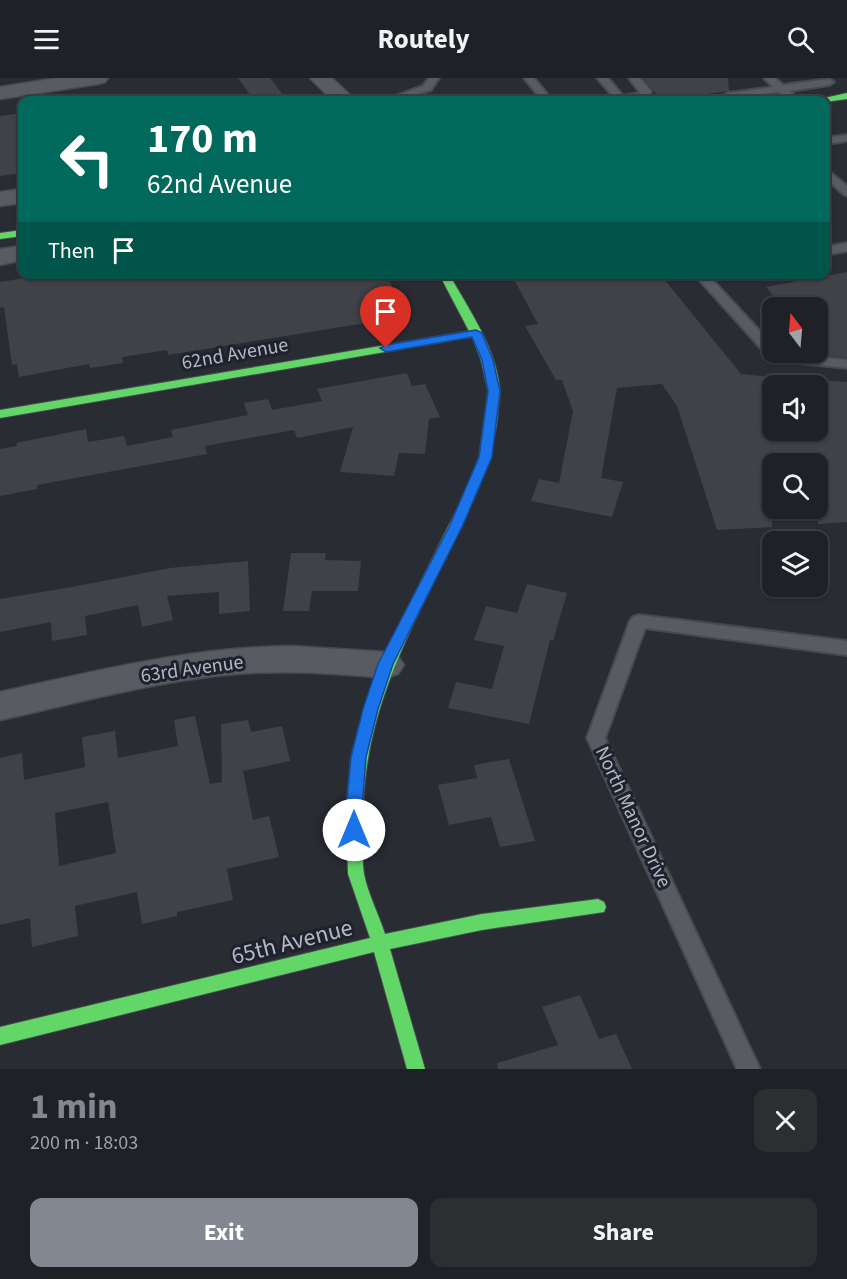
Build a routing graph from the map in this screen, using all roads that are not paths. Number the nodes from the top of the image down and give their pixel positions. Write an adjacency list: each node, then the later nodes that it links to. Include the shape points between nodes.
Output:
1 (98, 78): 10 (street)
2 (320, 78): 11 (street)
3 (434, 78): 12 (lane, via 427,88)
4 (529, 78): 13 (lane)
5 (602, 78): 14 (lane)
6 (634, 78): 15 (lane, via 646,91)
7 (769, 78): 9 (lane)
8 (825, 78): 9 (lane, via 829,82)
9 (780, 88): 16 (lane); 17 (lane)
10 (0, 93)
11 (340, 96)
12 (406, 96)
13 (544, 96)
14 (618, 96)
15 (640, 96)
16 (728, 96)
17 (789, 96)
18 (847, 96): 19 (street)
19 (830, 98)
20 (847, 138): 21 (lane)
21 (830, 140)
22 (830, 176): 23 (lane)
23 (847, 192)
24 (18, 196): 25 (street)
25 (0, 199)
26 (18, 234): 27 (street)
27 (0, 236)
28 (847, 247): 29 (lane)
29 (830, 250)
30 (18, 254): 31 (street)
31 (0, 256)
32 (447, 279): 34 (street)
33 (705, 279): 35 (lane)
34 (476, 333): 38 (street, 62nd Avenue); 40 (street, via 494,391 485,457 455,527)
35 (762, 340)
36 (828, 362): 37 (lane)
37 (847, 364)
38 (0, 414)
39 (847, 648): 46 (lane, North Manor Drive, via 639,621 596,738)
40 (386, 664): 41 (street, 63rd Avenue, via 302,659 235,661 167,670); 43 (street, via 359,757 354,809 356,873)
41 (0, 706)
42 (598, 907): 43 (street, 65th Avenue, via 482,922)
43 (380, 944): 44 (street, 65th Avenue); 45 (street)
44 (0, 1036)
45 (416, 1069)
46 (749, 1069)

